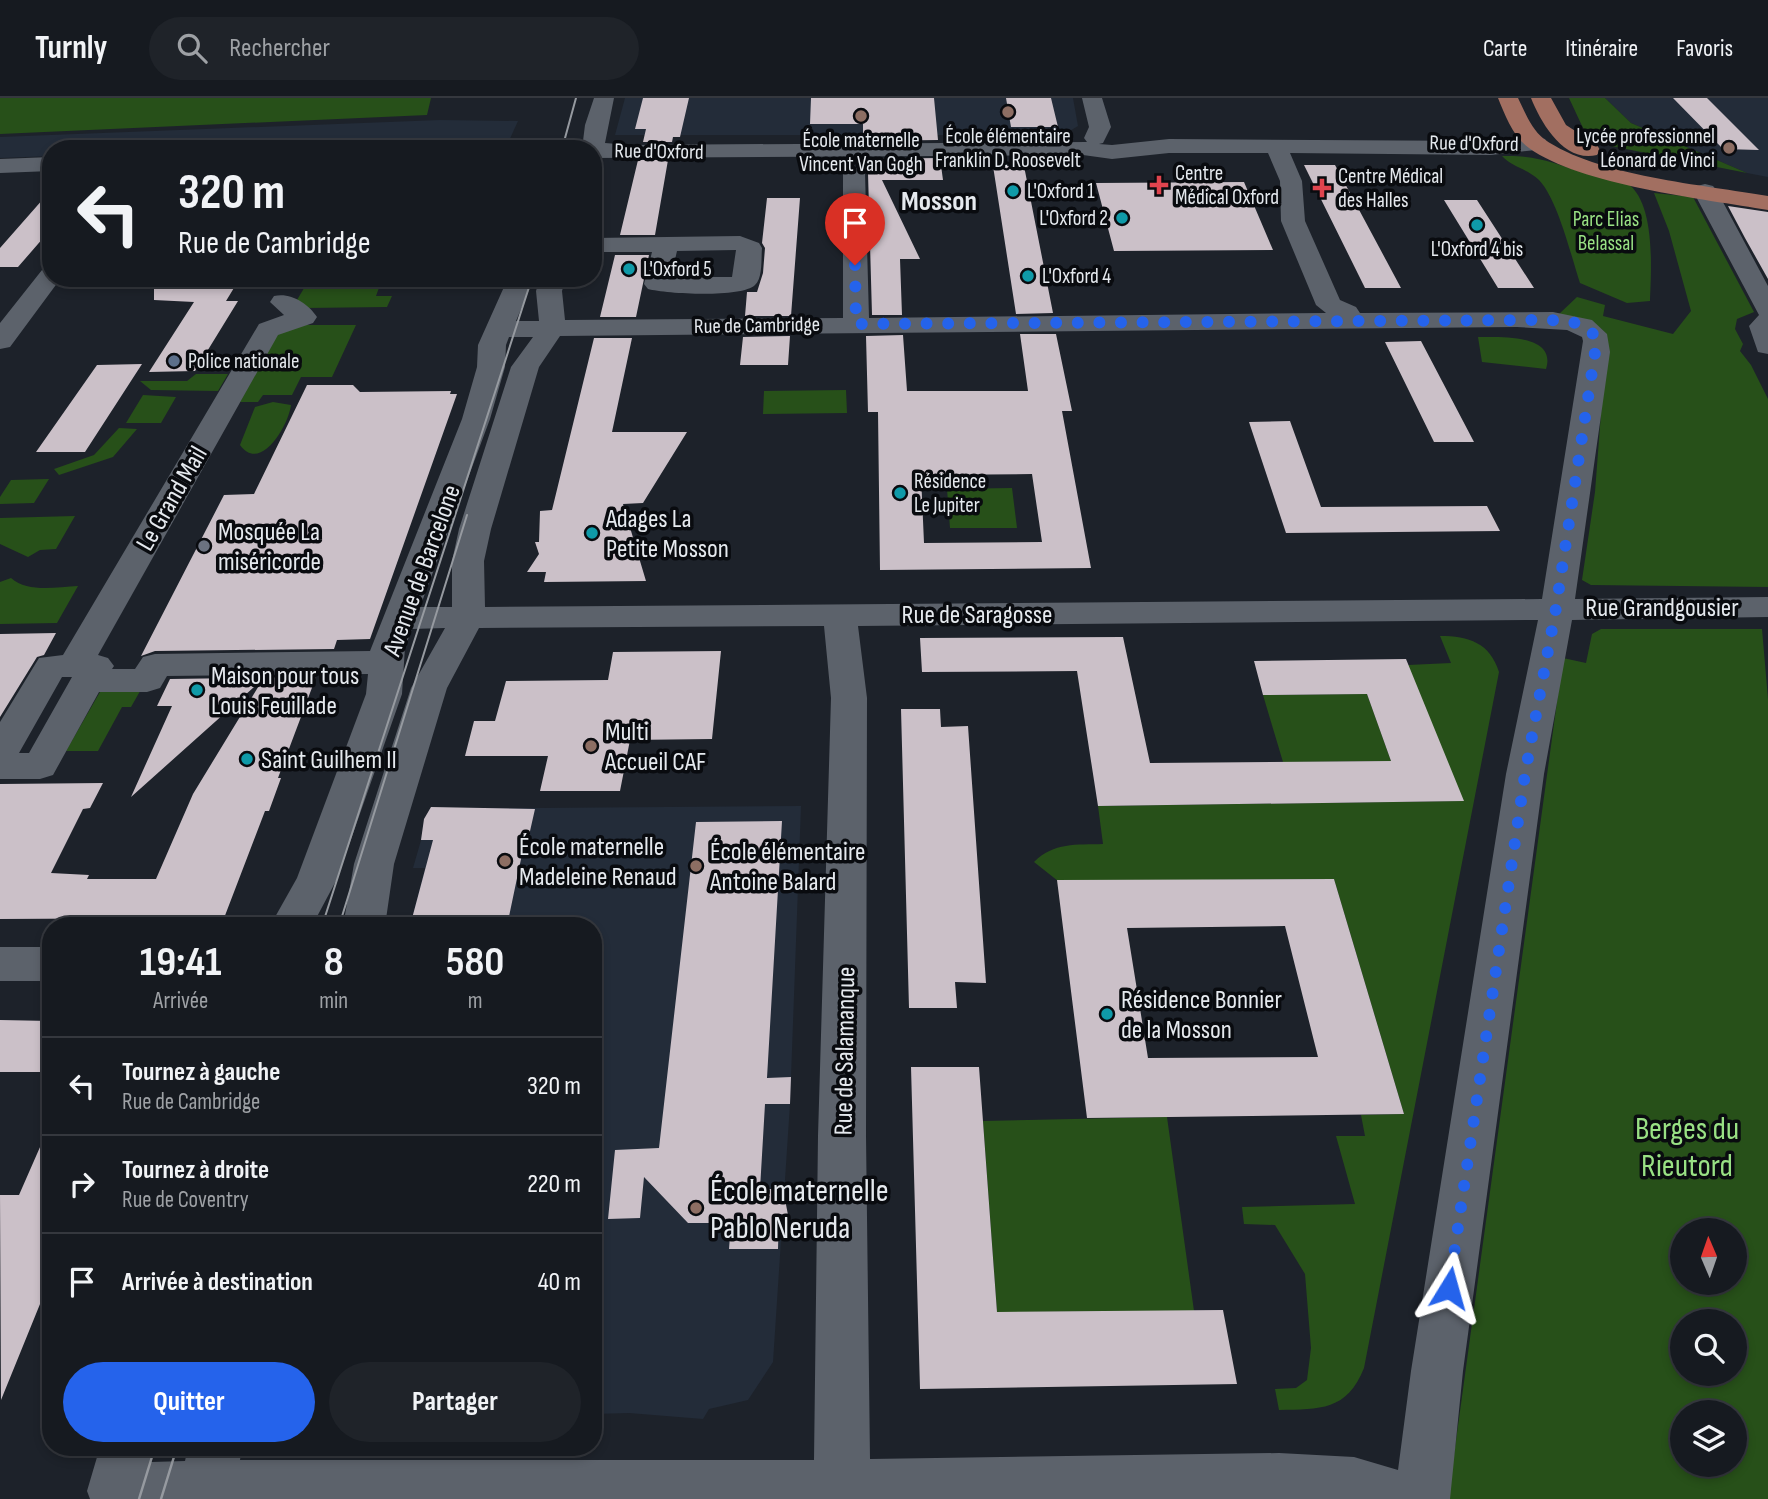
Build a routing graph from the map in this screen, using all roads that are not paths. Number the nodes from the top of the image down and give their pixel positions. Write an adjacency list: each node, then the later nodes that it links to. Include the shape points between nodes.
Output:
1 (604, 98): 5 (street)
2 (1092, 98): 7 (street, via 1100,127)
3 (1508, 98): 6 (main road, via 1525,132)
4 (1541, 98): 6 (main road)
5 (595, 140)
6 (1553, 141): 8 (street, Rue d'Oxford, via 1491,148); 13 (main road, via 1594,159); 14 (main road, via 1598,169)
7 (1094, 142): 8 (street, Rue d'Oxford, via 1112,152 1124,144); 9 (street, Rue d'Oxford)
8 (1276, 146): 23 (street, via 1291,181 1293,221 1311,265 1329,305 1348,313)
9 (602, 150)
10 (42, 164): 11 (street)
11 (0, 166)
12 (854, 173): 25 (street)
13 (1768, 190)
14 (1705, 191): 15 (main road); 22 (street)
15 (1768, 203)
16 (666, 244): 17 (street)
17 (602, 245)
18 (42, 287): 28 (street)
19 (291, 287): 36 (street, Le Grand Mail, via 282,302 304,317 268,330)
20 (518, 287): 27 (street, Avenue de Barcelone)
21 (550, 287): 26 (street)
22 (1768, 310)
23 (1350, 321): 25 (street, Rue de Cambridge); 31 (street, Rue de Cambridge, via 1571,321 1597,339)
24 (1768, 321): 29 (street, via 1762,326)
25 (856, 324): 26 (street, Rue de Cambridge)
26 (550, 328): 27 (street); 33 (street, Avenue de Barcelone, via 525,366 475,529 468,561)
27 (499, 329): 34 (street, Avenue de Barcelone, via 475,419)
28 (0, 341)
29 (1768, 346)
30 (1761, 607): 31 (street, Rue Grandgousier)
31 (1556, 608): 32 (street, Rue de Saragosse); 46 (street, via 1525,774)
32 (840, 614): 33 (street, Rue de Saragosse); 44 (street, Rue de Salamanque, via 849,698)
33 (468, 617): 34 (street, Rue de Saragosse); 39 (street, Avenue de Barcelone, via 429,688 374,864)
34 (398, 618): 35 (street, Avenue de Barcelone)
35 (387, 662): 36 (street, via 155,665 147,680); 38 (street, Avenue de Barcelone, via 384,694 317,879)
36 (81, 673): 37 (street, Le Grand Mail, via 40,766)
37 (3, 768)
38 (296, 917)
39 (366, 917)
40 (0, 964): 41 (street)
41 (42, 964)
42 (122, 1469): 43 (street)
43 (211, 1479): 44 (street, via 271,1487)
44 (842, 1488): 45 (street, via 1279,1481 1354,1485)
45 (1399, 1499)
46 (1422, 1499)

